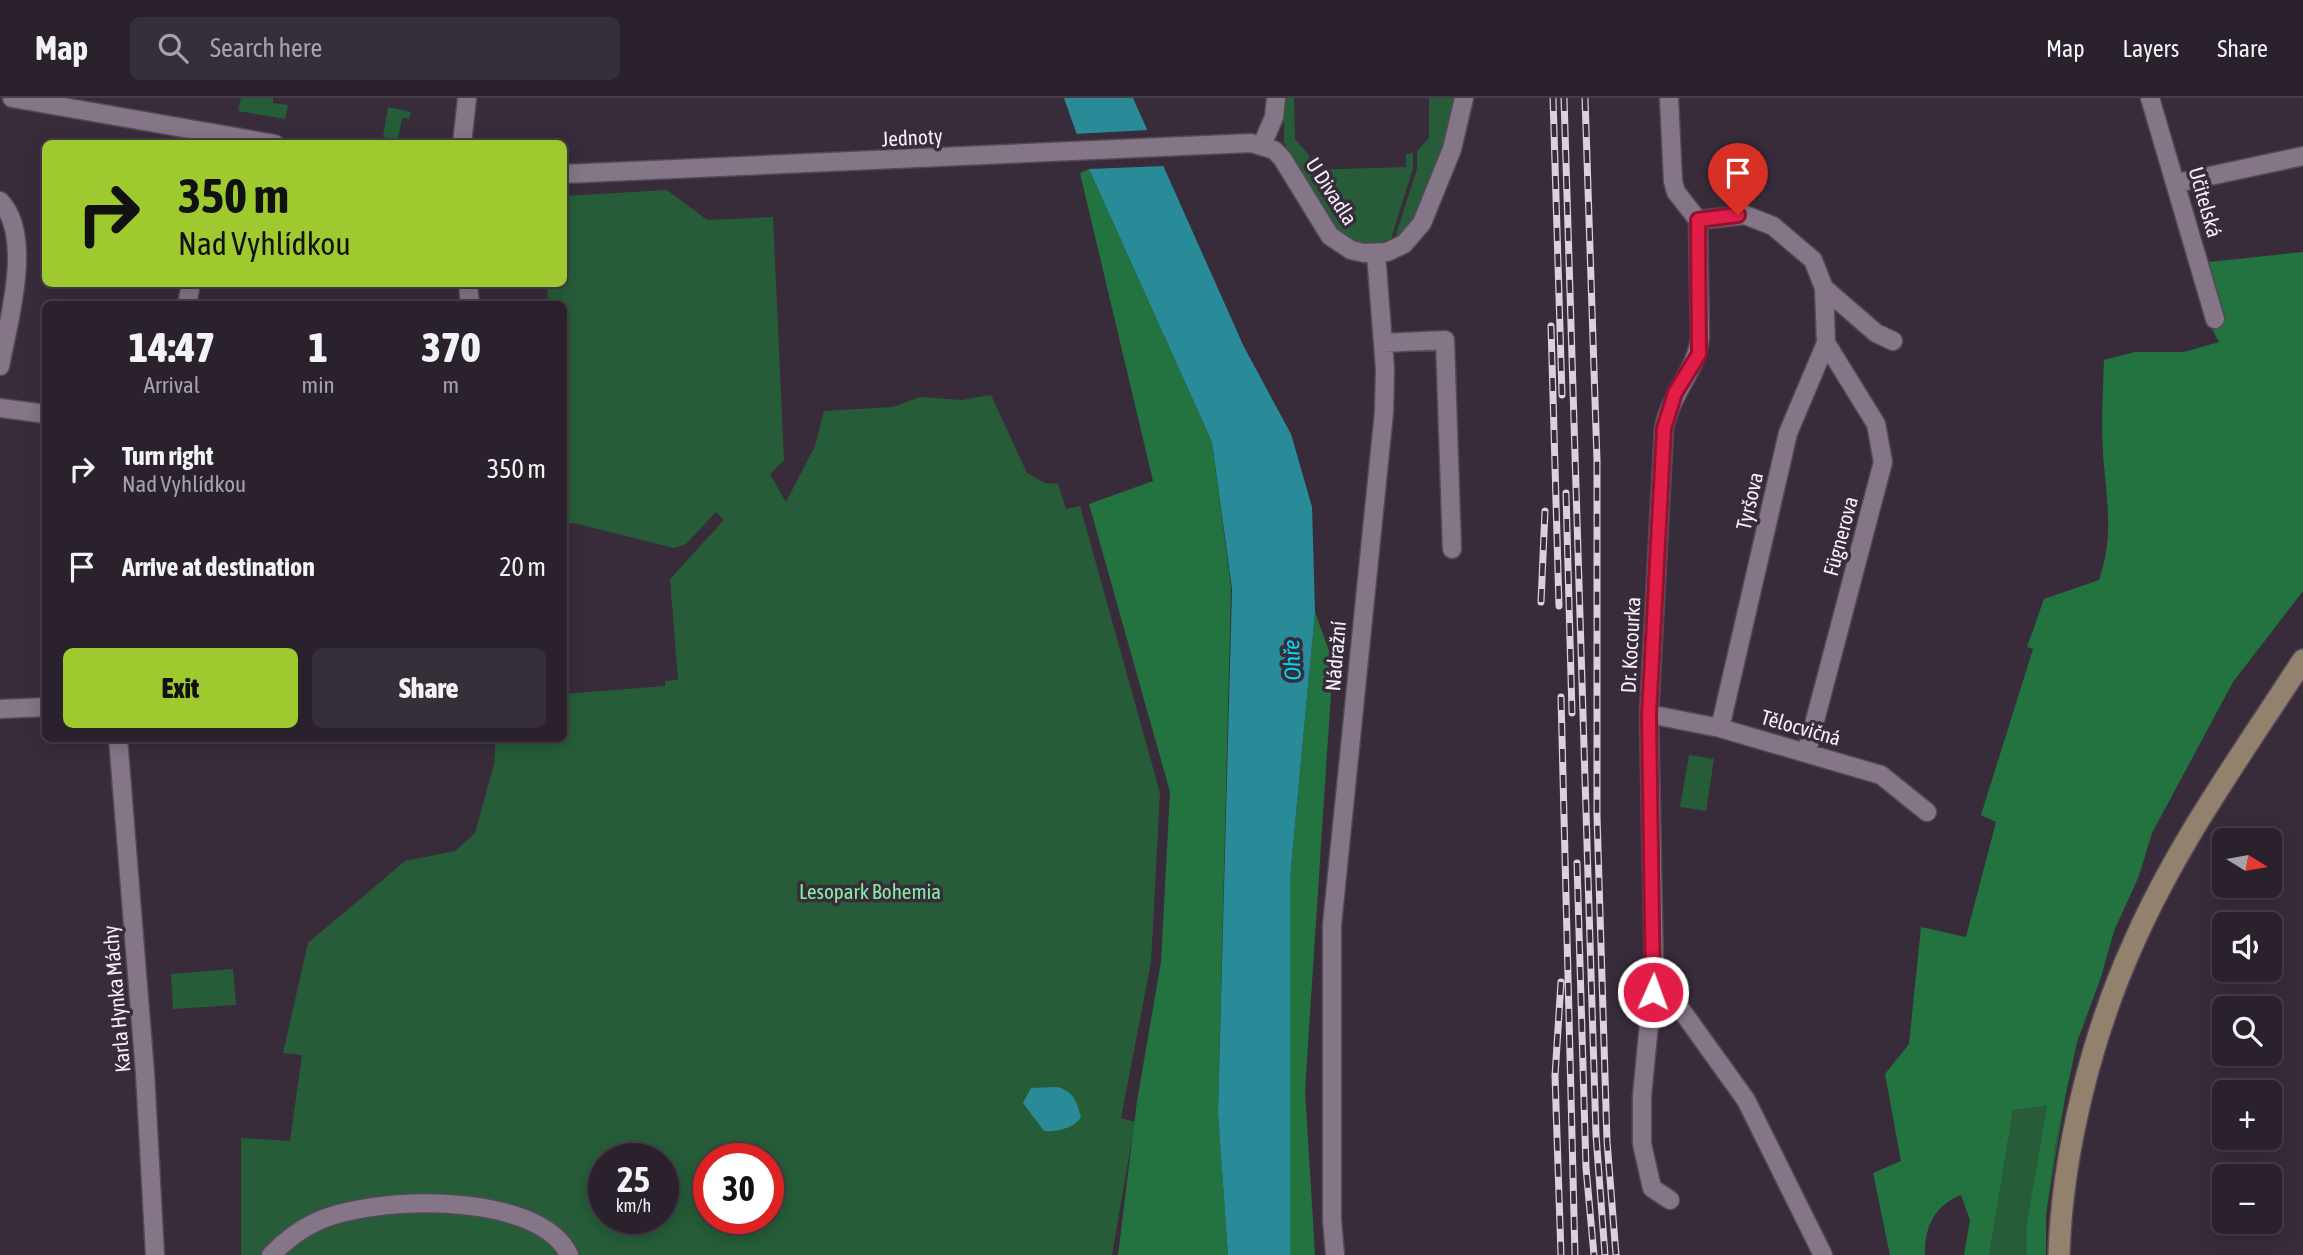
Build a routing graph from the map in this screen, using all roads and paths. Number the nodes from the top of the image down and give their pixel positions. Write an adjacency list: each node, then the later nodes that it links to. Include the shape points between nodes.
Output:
1 (12, 98): 7 (street)
2 (467, 98): 9 (street)
3 (1276, 98): 10 (street, via 1274,117)
4 (1464, 98): 16 (street, via 1456,137 1422,223 1404,244)
5 (1669, 98): 15 (street, via 1673,181)
6 (2150, 98): 13 (street, Učitelská)
7 (217, 138): 8 (street)
8 (236, 140)
9 (462, 140)
10 (1262, 145): 12 (street, Jednoty); 16 (street, U Divadla, via 1289,166 1330,236 1351,250)
11 (2303, 156): 13 (street)
12 (567, 174)
13 (2177, 183): 18 (street, Učitelská)
14 (0, 201): 22 (street, via 16,238 18,263)
15 (1698, 220): 17 (street, via 1745,215 1773,226 1812,260); 29 (street, Dr. Kocourka, via 1700,346 1668,408 1664,428)
16 (1376, 254): 20 (street, Nádražní)
17 (1824, 288): 19 (street, via 1876,334); 21 (street, Tyršova)
18 (2215, 319)
19 (1893, 341)
20 (1383, 343): 25 (street, via 1445,340); 39 (street, Nádražní, via 1384,412 1332,925)
21 (1826, 343): 30 (street, Tyršova, via 1788,433); 32 (street, Fügnerova, via 1876,424 1883,462)
22 (0, 366)
23 (0, 408): 24 (street)
24 (42, 413)
25 (1452, 549)
26 (2303, 660): 41 (main road, via 2190,836 2134,941 2095,1049 2073,1141)
27 (42, 707): 28 (street)
28 (0, 709)
29 (1649, 715): 30 (street, Tělocvičná); 34 (street, Dr. Kocourka)
30 (1720, 728): 32 (street, Tělocvičná)
31 (118, 742): 36 (street, Karla Hynka Máchy)
32 (1807, 751): 33 (street, Tělocvičná, via 1881,775)
33 (1927, 811)
34 (1654, 972): 35 (street, Dr. Kocourka, via 1642,1144 1652,1188); 40 (street, via 1746,1100)
35 (1670, 1200)
36 (155, 1255)
37 (271, 1255): 38 (street, via 315,1222 398,1203 517,1214 543,1227)
38 (569, 1255)
39 (1335, 1255)
40 (1823, 1255)
41 (2059, 1255)

